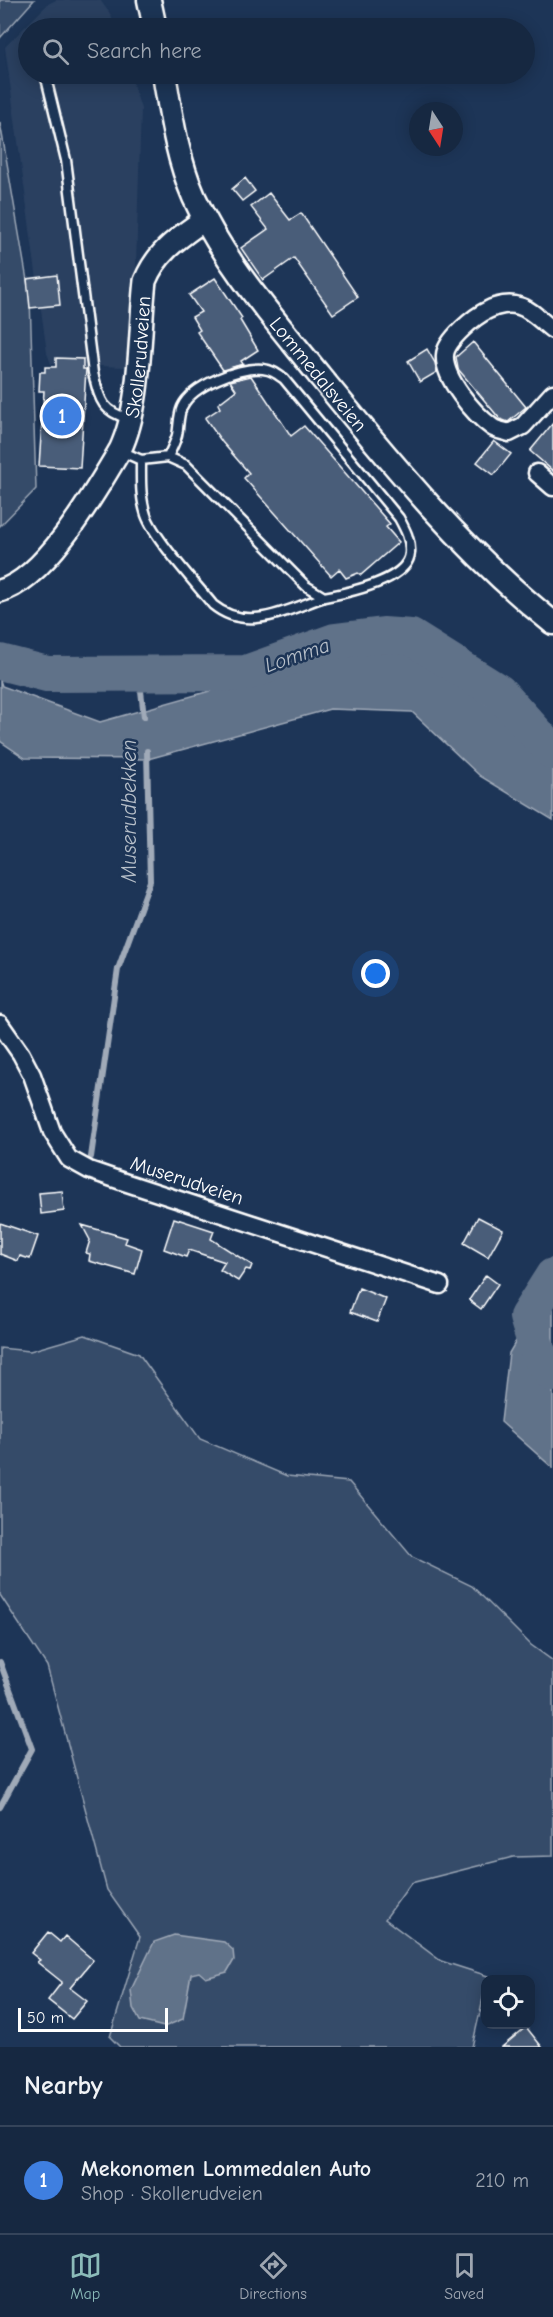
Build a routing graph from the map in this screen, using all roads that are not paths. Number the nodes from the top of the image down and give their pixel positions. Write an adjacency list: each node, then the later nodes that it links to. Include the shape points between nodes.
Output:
1 (149, 0): 2 (main road)
2 (153, 18)
3 (47, 84): 8 (lane, via 66,160 93,373 105,408)
4 (166, 84): 5 (main road, Lommedalsveien, via 184,170)
5 (205, 219): 8 (street, Skollerudveien, via 161,252 145,280); 16 (main road, Lommedalsveien, via 248,285 398,472 450,530)
6 (553, 330): 7 (street, via 521,306 507,304 488,309 460,331 451,339 445,354 448,375 492,427 509,433 523,426)
7 (553, 393)
8 (130, 419): 9 (street, Skollerudveien)
9 (120, 450): 11 (lane); 14 (street, Skollerudveien, via 53,550 27,578)
10 (168, 457): 11 (lane); 15 (lane, via 186,465 306,586); 15 (lane, via 181,408 191,393 255,369 273,371 284,379 399,518 408,535 410,556 405,566 358,591)
11 (141, 460): 15 (lane, via 140,491 147,518 224,614 248,620)
12 (537, 473): 13 (street)
13 (553, 487)
14 (0, 591)
15 (324, 597)
16 (553, 623)
17 (0, 1024): 18 (street, Muserudveien, via 32,1075 52,1132 69,1159 124,1182)
18 (440, 1285)

